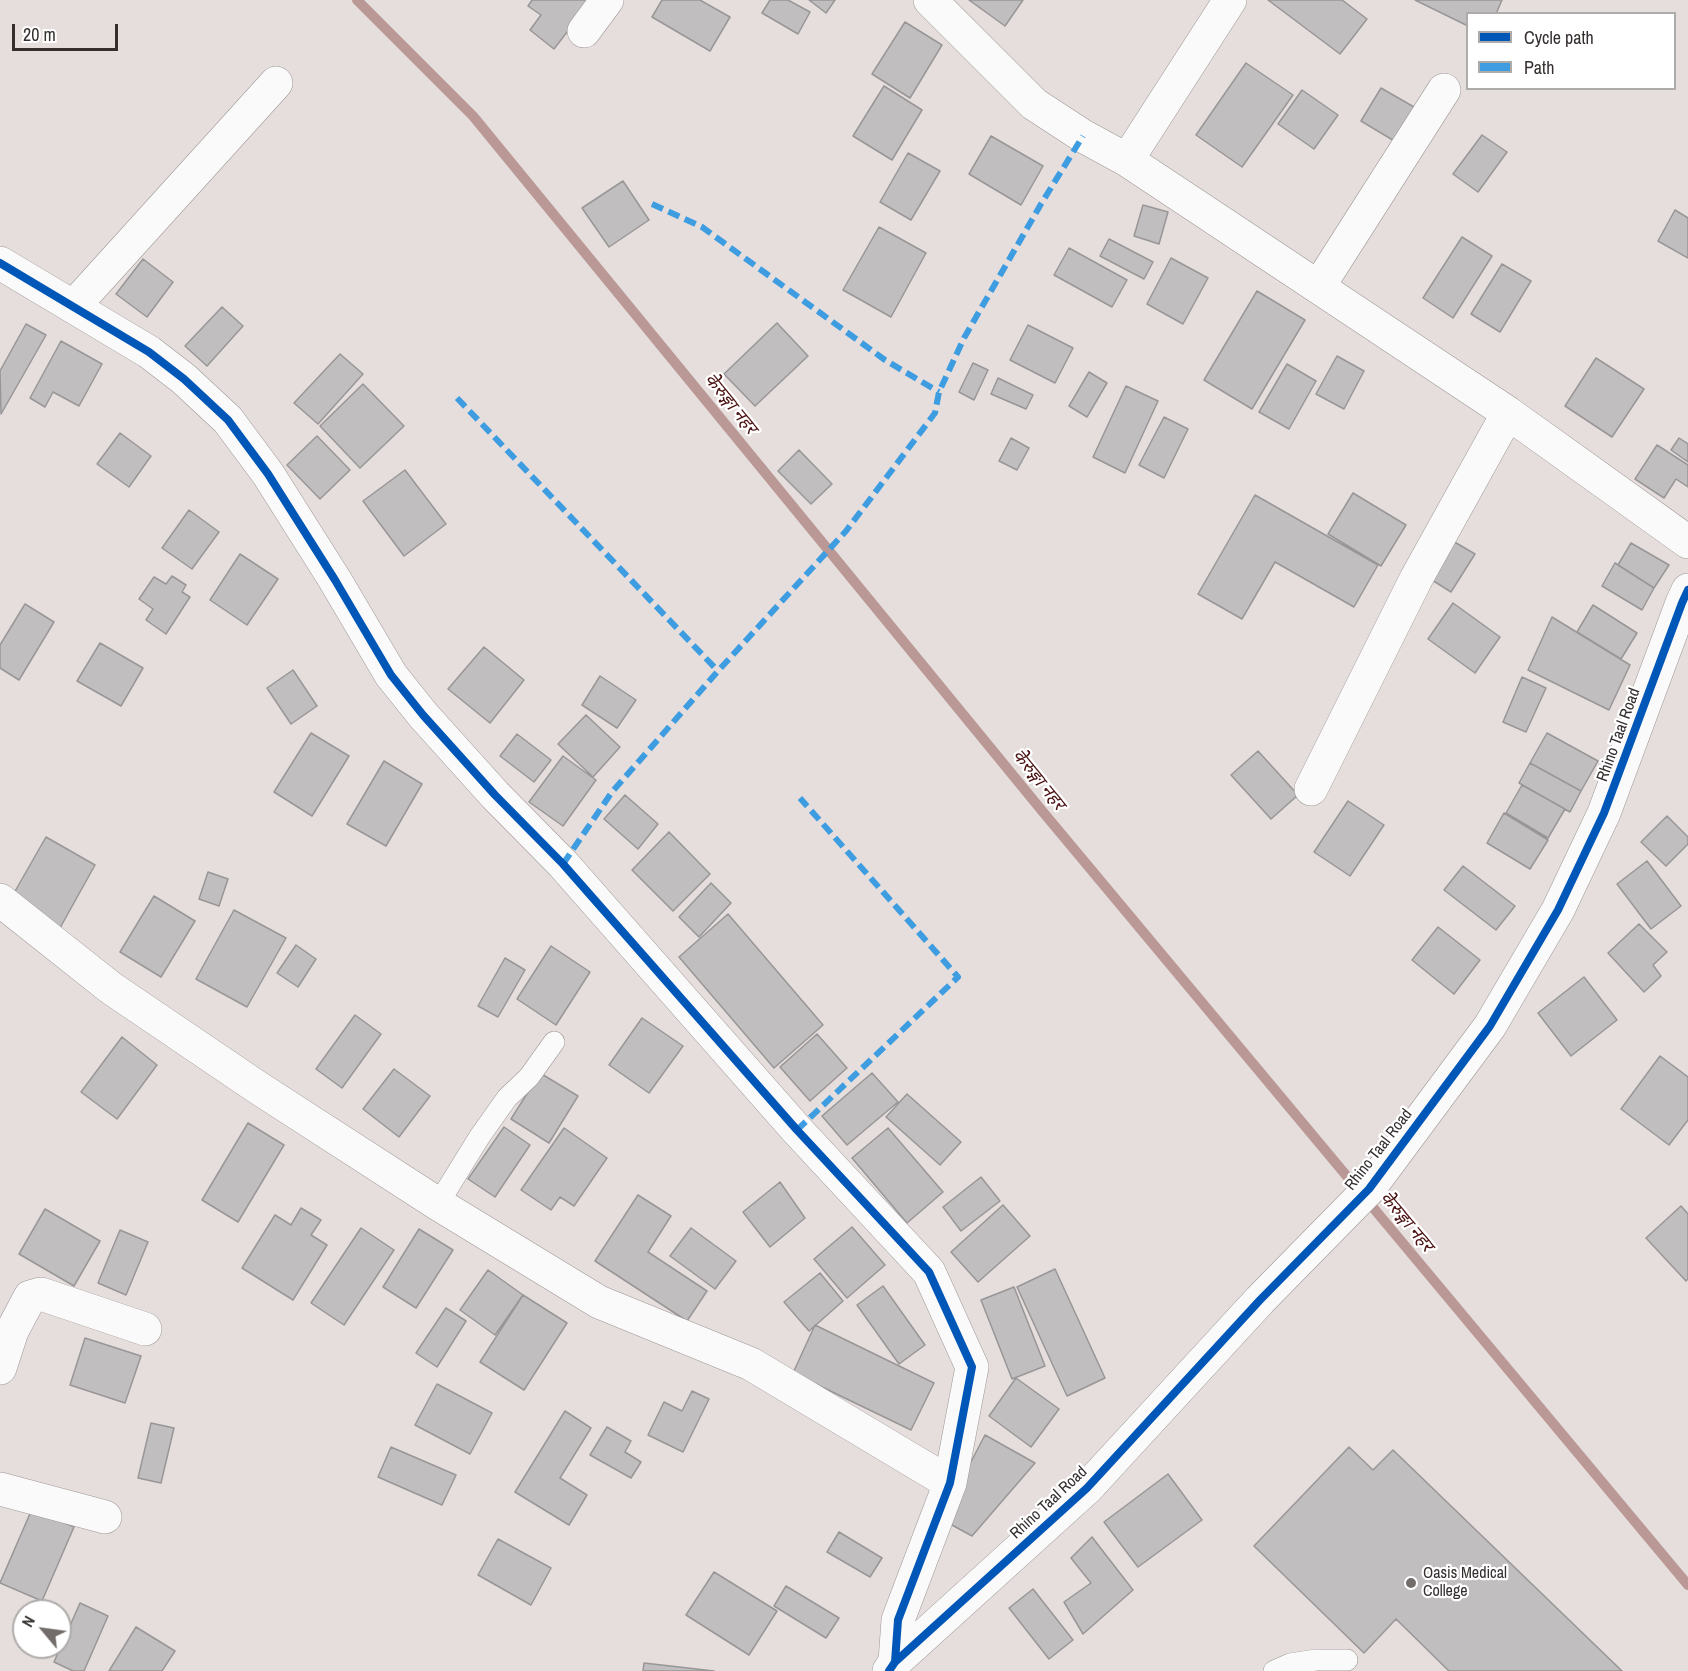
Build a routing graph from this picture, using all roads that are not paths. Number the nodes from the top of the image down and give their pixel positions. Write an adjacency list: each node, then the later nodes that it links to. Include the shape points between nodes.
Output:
1 (607, 0): 4 (street)
2 (930, 0): 7 (street, via 1034,104)
3 (1230, 0): 7 (street)
4 (584, 31)
5 (276, 83): 10 (street)
6 (1444, 90): 9 (street)
7 (1127, 160): 9 (street)
8 (0, 263): 10 (street)
9 (1319, 286): 11 (street)
10 (74, 306): 20 (street, via 149,352 228,420 268,474 391,675 423,715 563,864 928,1272 972,1366)
11 (1508, 413): 12 (street); 14 (street, via 1416,579)
12 (1688, 542)
13 (1688, 590): 24 (street, Rhino Taal Road, via 1604,813 1558,910 1490,1026 1369,1189 1087,1488)
14 (1311, 789)
15 (0, 900): 17 (street, via 111,988)
16 (554, 1042): 17 (lane, via 529,1077 507,1098)
17 (438, 1204): 20 (street, via 599,1302 751,1364)
18 (145, 1329): 19 (street, via 41,1294 30,1297 12,1331)
19 (0, 1368)
20 (950, 1483): 24 (street, via 898,1620)
21 (0, 1489): 22 (street)
22 (105, 1517)
23 (1347, 1660): 25 (lane, via 1316,1660)
24 (892, 1666)
25 (1274, 1671)

